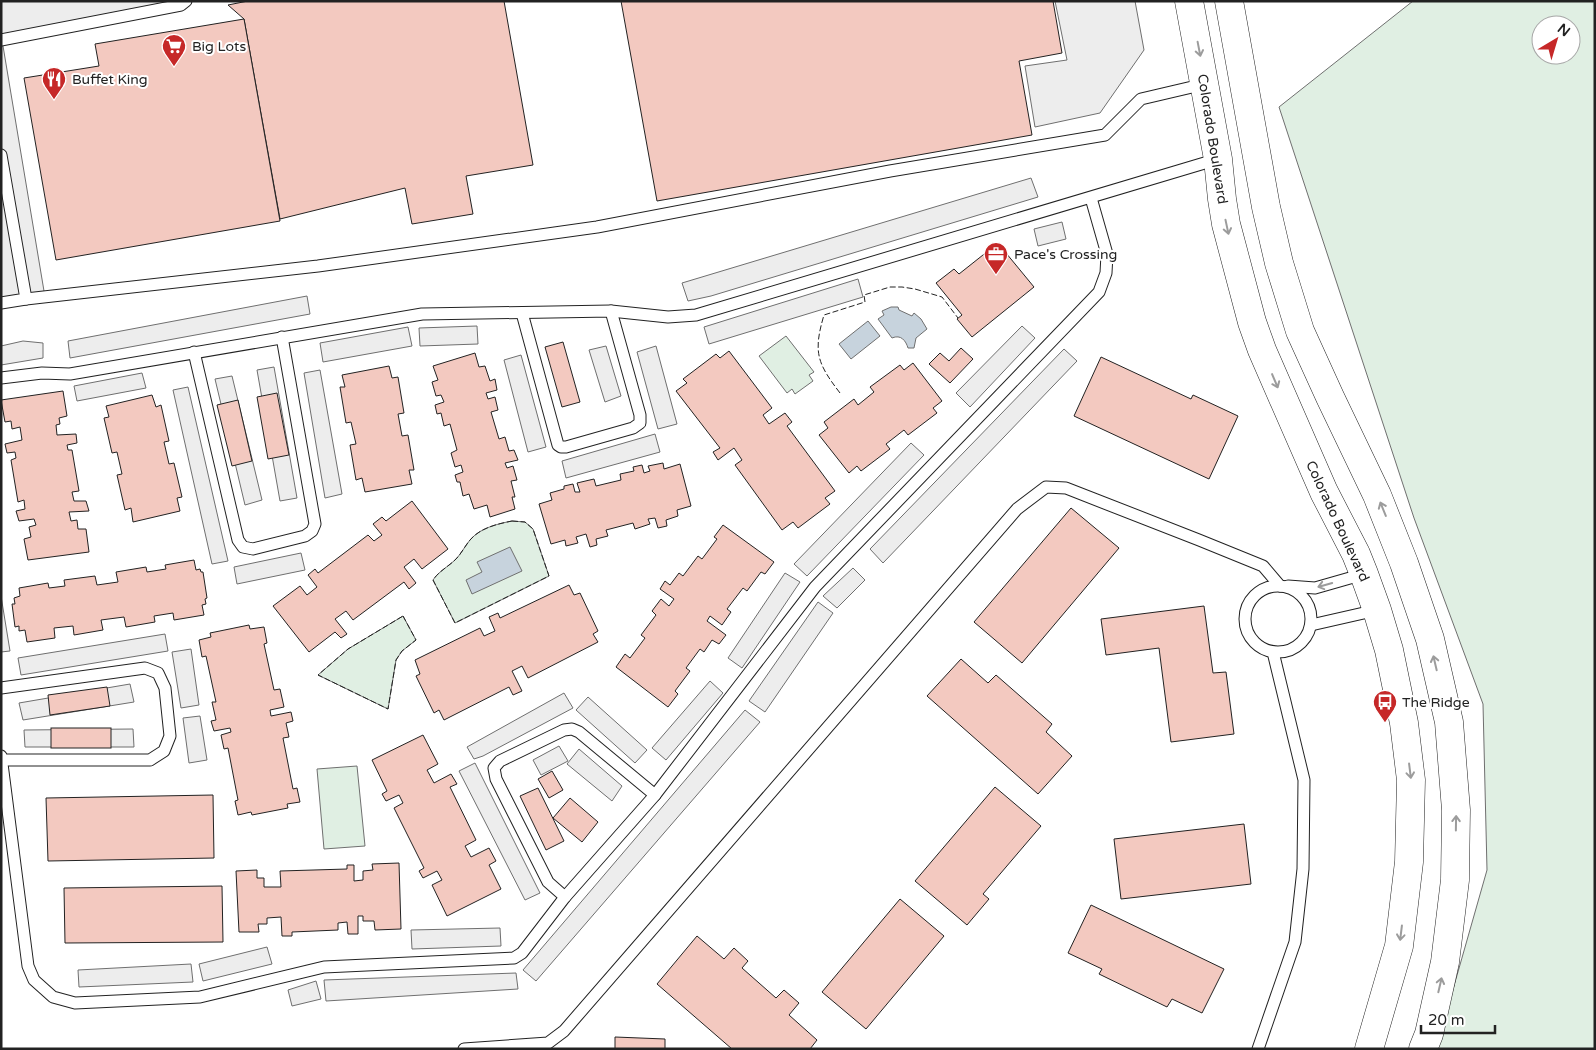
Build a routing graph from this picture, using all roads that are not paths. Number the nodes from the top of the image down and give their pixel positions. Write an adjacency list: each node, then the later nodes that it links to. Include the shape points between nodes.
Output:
1 (186, 1): 4 (lane, via 181,5)
2 (1190, 1): 5 (street, Colorado Boulevard, one-way to 5)
3 (1228, 1): 6 (street)
4 (1, 40)
5 (1206, 84): 8 (street, Colorado Boulevard); 10 (lane, via 1141,99 1105,135 890,171 597,227 318,266)
6 (1257, 152): 8 (street); 17 (street, one-way to 6, via 1377,495 1300,331 1279,263)
7 (1, 155): 10 (lane)
8 (1218, 159): 9 (lane); 18 (street, Colorado Boulevard, one-way to 18, via 1226,224 1252,322 1324,492)
9 (1091, 198): 12 (lane, via 696,315 668,317); 26 (lane, via 1107,254 1106,273 1099,292 815,587)
10 (26, 299): 11 (lane)
11 (1, 303)
12 (611, 311): 13 (lane); 13 (lane, via 640,423 633,428 566,447 558,445)
13 (522, 313): 14 (lane, via 422,314)
14 (282, 337): 15 (lane); 15 (lane, via 314,524 306,536 253,549 243,547 238,540)
15 (194, 352): 16 (lane, via 70,374 42,373)
16 (1, 378)
17 (1404, 563): 18 (street); 20 (street)
18 (1364, 574): 19 (lane, one-way to 19, via 1315,588); 21 (street, Colorado Boulevard)
19 (1282, 586): 22 (lane, via 1299,593 1309,605); 23 (lane, via 1259,592 1246,610 1248,632 1262,648); 28 (lane, via 1262,566 1222,549 1066,488 1046,487 1017,509)
20 (1417, 600): 21 (street); 32 (street, one-way to 20, via 1446,962 1455,880 1456,810 1449,722 1430,639)
21 (1377, 610): 22 (lane); 31 (street, Colorado Boulevard, one-way to 31, via 1404,723 1411,780 1409,862 1399,946)
22 (1311, 625): 23 (lane, via 1302,643 1284,652)
23 (1273, 652): 30 (lane, via 1304,780 1303,869 1295,942)
24 (1, 688): 25 (lane, via 145,668 158,673 165,688 170,736 164,751 150,760)
25 (2, 762): 27 (lane, via 28,966 34,980 53,997 75,1004 200,997 324,967 514,958 522,953)
26 (655, 795): 27 (lane); 27 (lane, via 572,729 500,761 494,768 496,779 548,882)
27 (565, 897)
28 (549, 1046): 29 (lane)
29 (464, 1049)
30 (1258, 1049)
31 (1369, 1049)
32 (1423, 1049)

